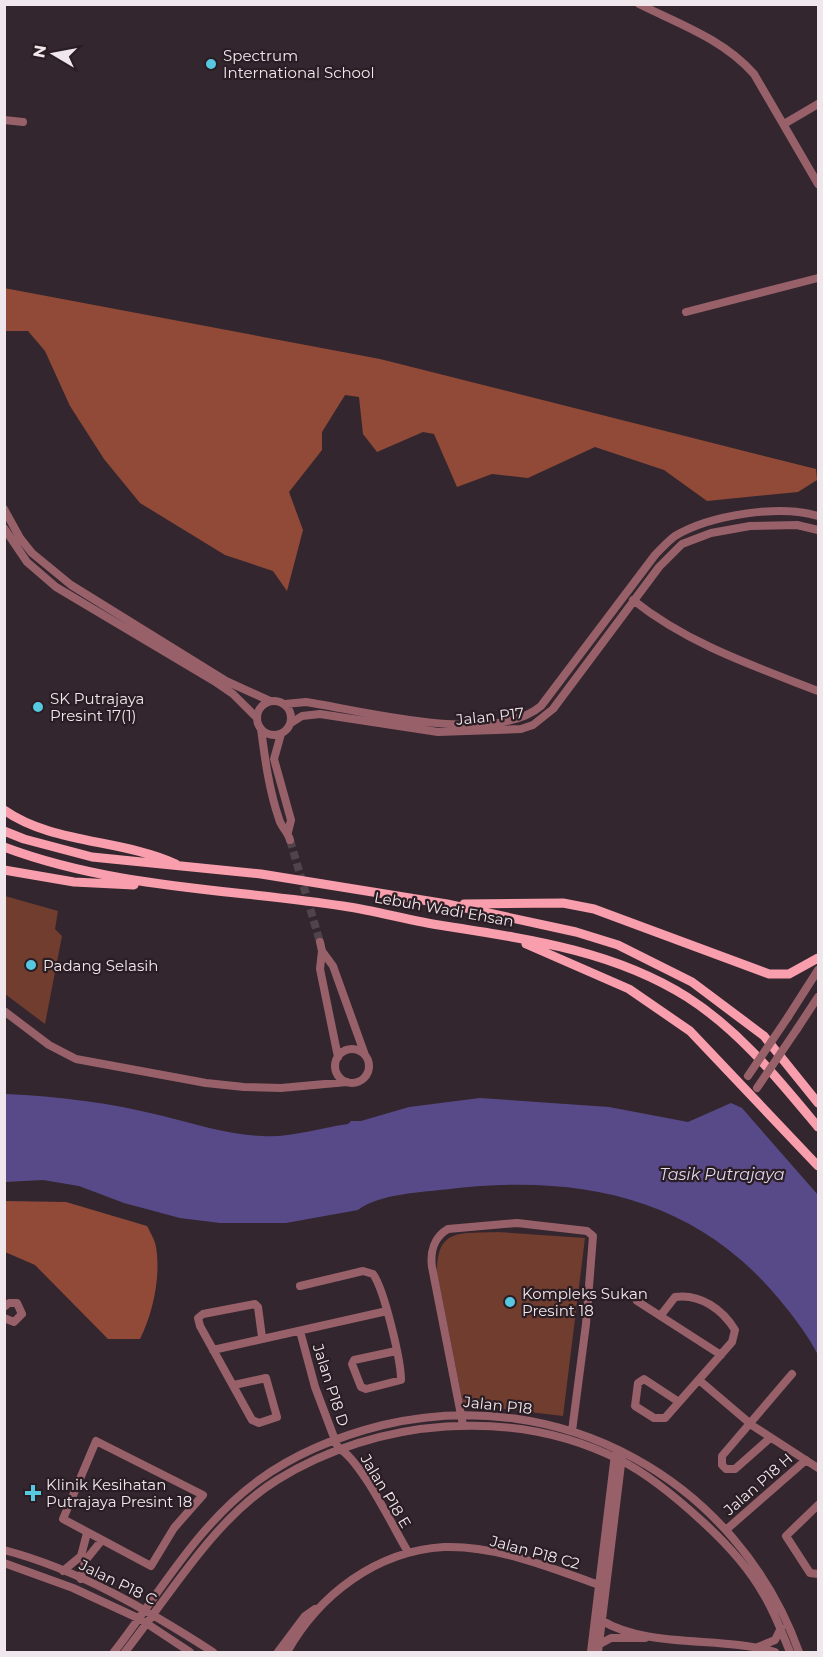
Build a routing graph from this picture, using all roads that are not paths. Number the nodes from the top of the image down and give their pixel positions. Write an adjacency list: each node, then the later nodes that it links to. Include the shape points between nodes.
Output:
1 (639, 4): 5 (street, via 715,40 744,63)
2 (819, 104): 5 (street)
3 (4, 120): 4 (street)
4 (23, 122)
5 (784, 124): 6 (street)
6 (819, 184)
7 (819, 278): 8 (street)
8 (686, 312)
9 (4, 509): 17 (street, via 32,553 71,585 226,681)
10 (819, 516): 13 (street, Jalan P17, via 801,511 755,513 706,524)
11 (4, 528): 19 (street, via 27,562 56,587 214,681)
12 (819, 530): 14 (street, Jalan P17, via 797,525 750,526 711,533)
13 (676, 536): 14 (street); 18 (street, Jalan P17, via 655,555 542,705 523,717 459,725 306,702)
14 (682, 544): 15 (street, Jalan P17)
15 (633, 600): 16 (street, via 659,621 692,639); 20 (street, Jalan P17, via 554,709 533,725 521,729 438,732 320,714 302,716)
16 (819, 691)
17 (270, 701): 18 (street); 19 (street, via 260,707)
18 (285, 704): 20 (street)
19 (257, 718): 21 (street)
20 (291, 723): 22 (street)
21 (261, 729): 22 (street, via 270,735); 22 (street, via 279,823 289,836 291,820 274,759)
22 (281, 734)
23 (4, 810): 26 (main road, via 53,832 123,845)
24 (4, 831): 26 (main road, Lebuh Wadi Ehsan, via 92,857)
25 (4, 847): 28 (main road, Lebuh Wadi Ehsan)
26 (178, 865): 29 (main road, Lebuh Wadi Ehsan, via 261,874)
27 (4, 870): 28 (main road, via 74,882)
28 (149, 884): 30 (main road, Lebuh Wadi Ehsan, via 344,906)
29 (447, 904): 33 (main road, via 563,903 594,909 769,974 789,974); 44 (main road, Lebuh Wadi Ehsan, via 576,932 658,963 692,982 764,1036)
30 (502, 934): 42 (main road, via 629,989 690,1031); 45 (main road, Lebuh Wadi Ehsan, via 572,949 653,977 721,1021 754,1051)
31 (320, 942): 32 (street)
32 (322, 951): 37 (street, via 333,966); 38 (street, via 320,969)
33 (819, 958)
34 (819, 970): 42 (street, bridge)
35 (819, 997): 43 (street, bridge)
36 (4, 1011): 41 (street, via 49,1045 76,1059 221,1085 282,1088)
37 (365, 1055): 38 (street, via 351,1049); 40 (street, via 369,1063 367,1073 361,1081)
38 (338, 1056): 39 (street)
39 (335, 1065): 40 (street, via 340,1078); 41 (street)
40 (348, 1082): 41 (street)
41 (325, 1084)
42 (741, 1086): 43 (main road)
43 (752, 1097): 46 (main road)
44 (819, 1103)
45 (819, 1127)
46 (819, 1166)
47 (300, 1286): 50 (street, via 367,1271 375,1276)
48 (637, 1301): 51 (street)
49 (5, 1306): 52 (street, via 15,1302 22,1311 20,1319)
50 (387, 1311): 53 (street); 56 (street)
51 (661, 1315): 57 (street); 57 (street, via 678,1297 701,1299 712,1306 735,1330 734,1339)
52 (6, 1322)
53 (300, 1330): 54 (street); 67 (street, Jalan P18 D)
54 (262, 1337): 55 (street); 55 (street, via 255,1304 203,1314 198,1322)
55 (213, 1350): 60 (street)
56 (396, 1351): 56 (street, via 402,1380 361,1387 354,1360)
57 (721, 1355): 59 (street)
58 (792, 1374): 63 (street)
59 (699, 1380): 61 (street); 63 (street)
60 (234, 1385): 60 (street, via 266,1378 277,1417 255,1423)
61 (680, 1402): 61 (street, via 665,1418 654,1418 635,1406 638,1383 644,1379)
62 (462, 1414): 64 (street); 65 (street, Jalan P18); 65 (street, via 431,1258 440,1233 457,1227 517,1223 587,1231 594,1242); 67 (street, Jalan P18, via 417,1417)
63 (749, 1423): 66 (street); 66 (street, via 722,1456 726,1469 735,1469)
64 (463, 1425): 68 (street, Jalan P18, via 407,1429); 70 (street, Jalan P18, via 534,1433 575,1442)
65 (572, 1431): 69 (street, Jalan P18)
66 (770, 1438): 71 (street)
67 (334, 1439): 68 (street, Jalan P18 D); 84 (street, Jalan P18, via 260,1480 222,1511 191,1546)
68 (338, 1448): 78 (street, Jalan P18 E, via 361,1472); 86 (street, Jalan P18, via 276,1480 222,1527 197,1554)
69 (620, 1450): 70 (street); 74 (street, Jalan P18, via 680,1487)
70 (618, 1459): 83 (street); 88 (street); 90 (street, Jalan P18, via 686,1506 724,1542 764,1593)
71 (806, 1460): 72 (street); 74 (street, Jalan P18 H)
72 (819, 1468)
73 (819, 1505): 81 (street, via 786,1536 810,1573)
74 (727, 1529): 103 (street, Jalan P18, via 772,1590)
75 (87, 1533): 76 (street); 76 (street, via 63,1519 96,1441 203,1495 174,1528 151,1566); 80 (street, via 81,1556)
76 (102, 1540): 82 (street, via 89,1553)
77 (4, 1550): 80 (street, Jalan P18 C)
78 (408, 1552): 83 (street, Jalan P18 C2, via 445,1547 493,1553); 85 (street, Jalan P18 C2, via 339,1587)
79 (4, 1563): 87 (street, Jalan P18 C, via 73,1588)
80 (63, 1571): 82 (street, Jalan P18 C)
81 (819, 1574)
82 (81, 1579): 84 (street, Jalan P18 C)
83 (599, 1585): 100 (street)
84 (146, 1610): 86 (street, Jalan P18 C); 87 (street, Jalan P18)
85 (317, 1610): 98 (street, via 309,1611); 99 (street, Jalan P18 C2)
86 (154, 1614): 89 (street, Jalan P18); 97 (street, Jalan P18 C)
87 (140, 1619): 89 (street, Jalan P18 C); 94 (street, Jalan P18)
88 (602, 1620): 91 (street, via 613,1628); 93 (street)
89 (147, 1624): 95 (street, Jalan P18); 96 (street, Jalan P18 C)
90 (781, 1628): 92 (street, via 775,1640); 102 (street, Jalan P18)
91 (673, 1639): 92 (street); 93 (street, via 611,1638)
92 (758, 1647): 101 (street)
93 (598, 1649)
94 (114, 1653)
95 (125, 1653)
96 (190, 1653)
97 (213, 1653)
98 (278, 1653)
99 (287, 1653)
100 (591, 1653)
101 (775, 1653)
102 (790, 1653)
103 (799, 1653)

